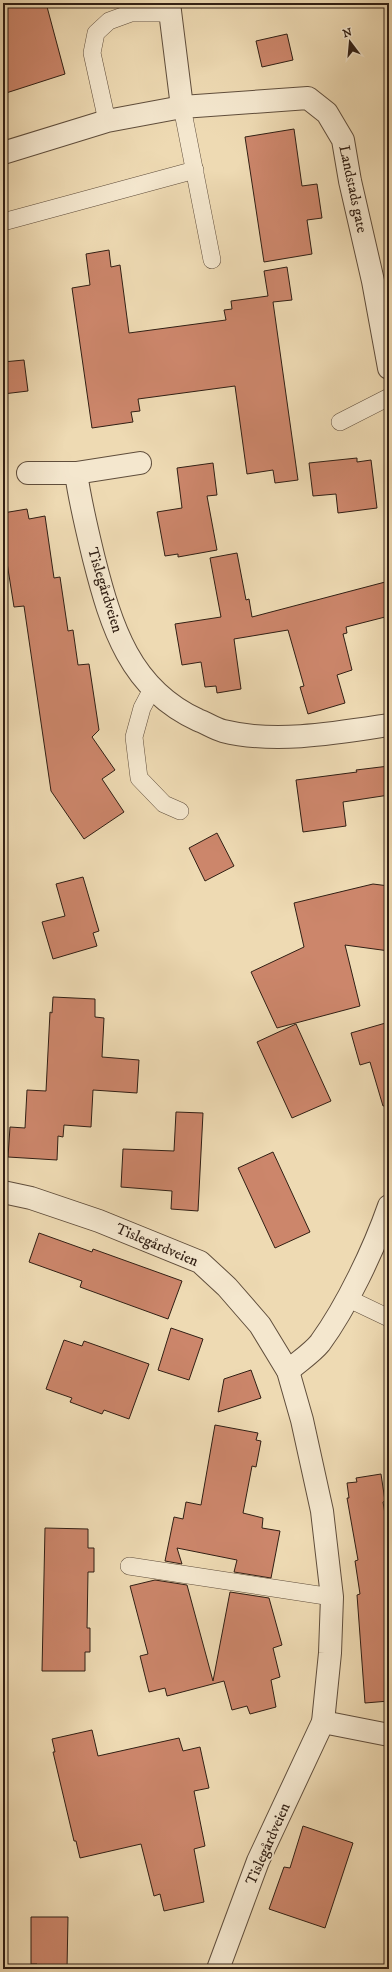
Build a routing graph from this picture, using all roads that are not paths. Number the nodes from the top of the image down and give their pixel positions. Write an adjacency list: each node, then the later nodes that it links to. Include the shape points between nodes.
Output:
1 (170, 8): 2 (street); 3 (lane, via 131,13 109,21 96,33 92,53)
2 (182, 107): 3 (street, Landstads gate); 5 (lane); 8 (street, Landstads gate, via 308,98 327,113 343,140)
3 (107, 121): 4 (street, Landstads gate)
4 (3, 153)
5 (195, 170): 6 (lane); 7 (lane)
6 (3, 222)
7 (212, 260)
8 (389, 368)
9 (389, 397): 10 (lane)
10 (340, 422)
11 (140, 463): 12 (street)
12 (76, 473): 13 (street); 14 (street, Tislegårdveien, via 80,500 107,608 124,650)
13 (28, 474)
14 (152, 689): 15 (street, Tislegårdveien, via 183,713 223,731 280,738); 16 (lane, via 142,708 134,737 140,778 164,804)
15 (389, 725)
16 (180, 810)
17 (3, 1192): 21 (street, Tislegårdveien, via 31,1198 99,1221 200,1262 227,1287 260,1325)
18 (389, 1206): 19 (street)
19 (347, 1298): 20 (lane); 21 (street, via 320,1344)
20 (389, 1318)
21 (288, 1371): 23 (street, Tislegårdveien, via 302,1420 322,1511)
22 (129, 1566): 23 (lane)
23 (332, 1597): 24 (street, Tislegårdveien, via 330,1653)
24 (322, 1722): 25 (street); 26 (street, Tislegårdveien, via 258,1861)
25 (389, 1735)
26 (218, 1969)

